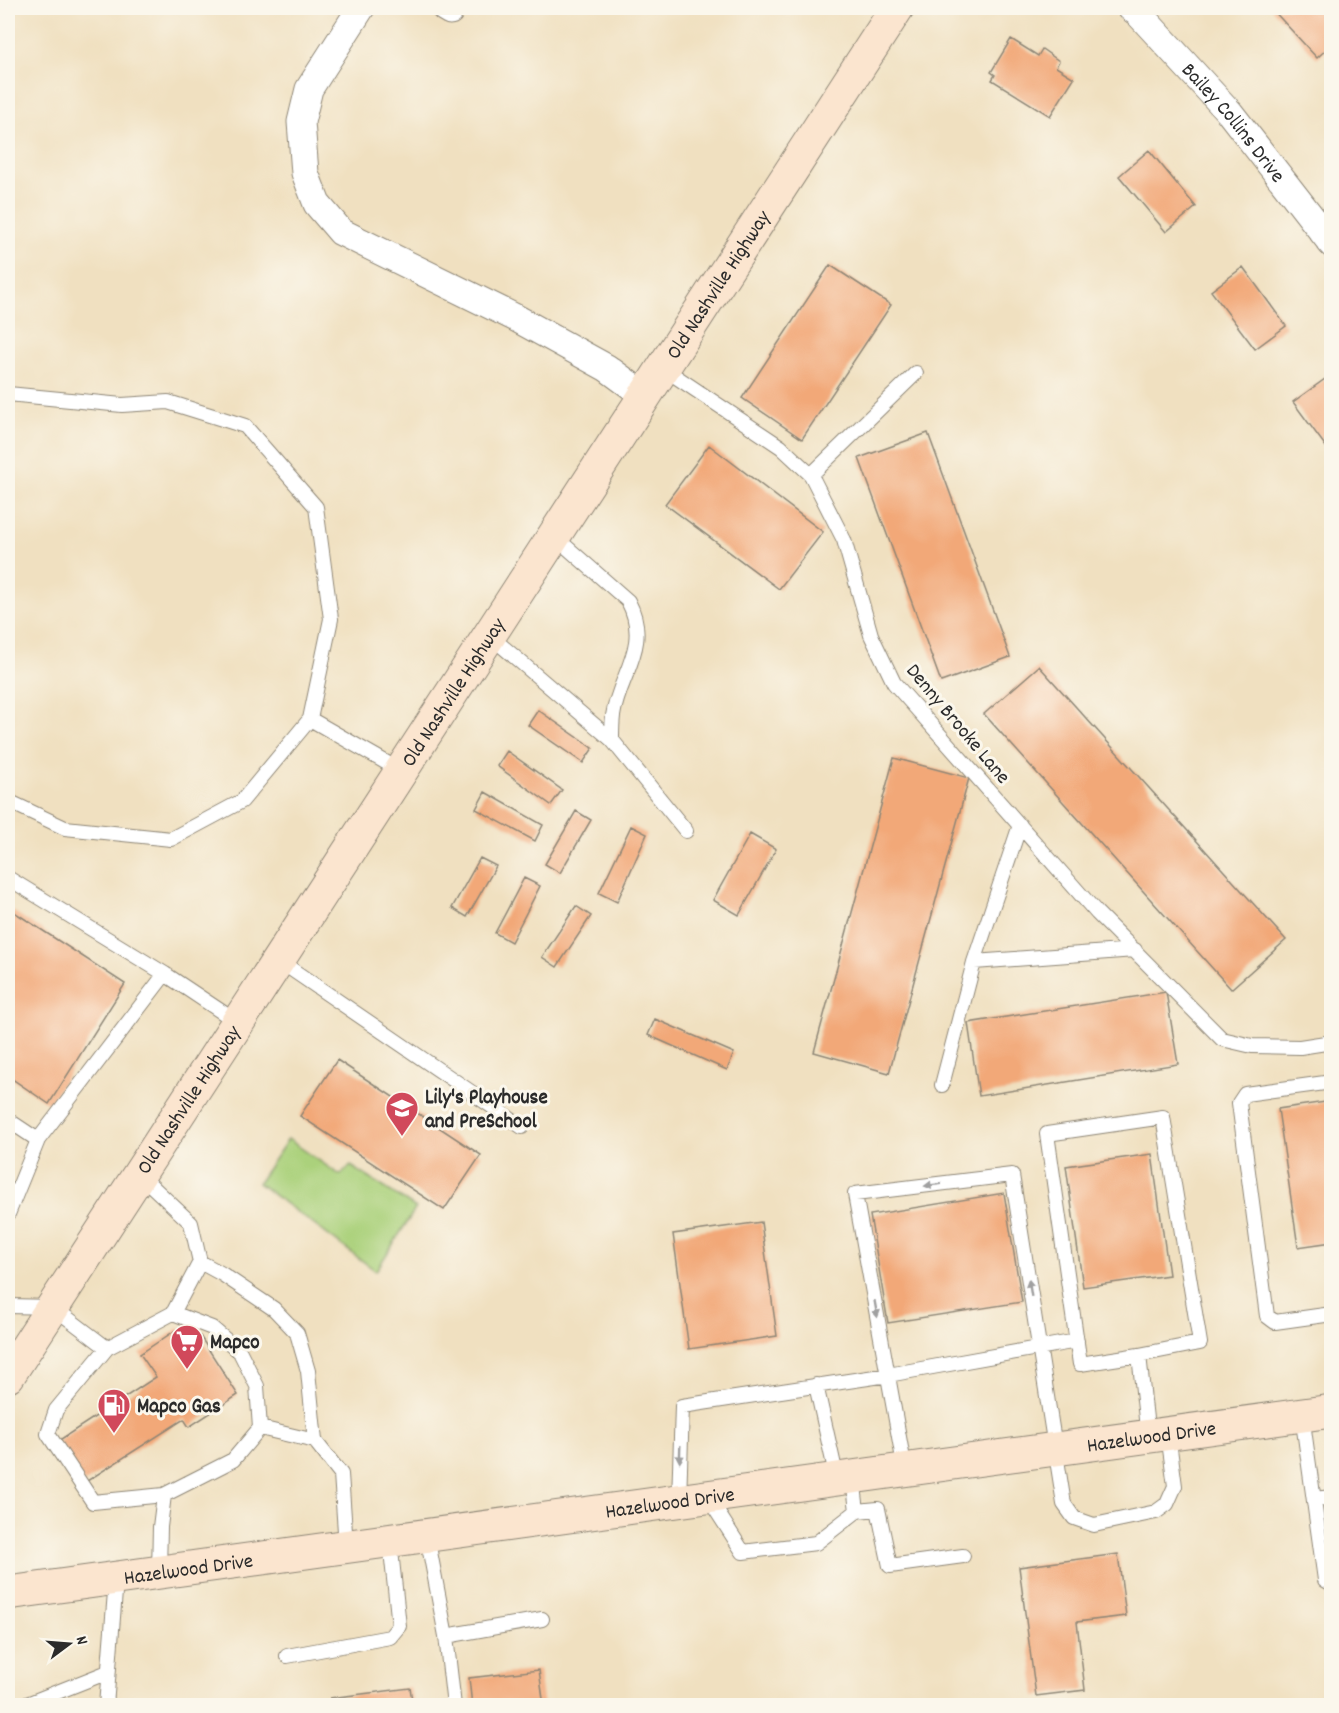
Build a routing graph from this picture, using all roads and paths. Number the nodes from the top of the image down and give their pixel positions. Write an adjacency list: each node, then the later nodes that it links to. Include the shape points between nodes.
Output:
1 (361, 8): 8 (street, via 309,89 301,122 305,172 317,204 341,232 516,318 607,368)
2 (897, 8): 5 (main road, Old Nashville Highway)
3 (1131, 8): 4 (street, Bailey Collins Drive, via 1230,113)
4 (1332, 244)
5 (663, 368): 8 (main road, Old Nashville Highway); 9 (lane, Denny Brooke Lane, via 781,447)
6 (916, 373): 9 (lane)
7 (8, 394): 12 (lane, via 122,405 168,402 245,426 316,507 331,619)
8 (645, 396): 10 (main road, Old Nashville Highway)
9 (811, 475): 16 (lane, Denny Brooke Lane, via 843,540 871,635 894,683)
10 (554, 536): 11 (main road, Old Nashville Highway); 13 (lane, via 628,601 636,615 638,633 613,716)
11 (489, 635): 13 (lane); 14 (main road, Old Nashville Highway)
12 (310, 719): 14 (lane); 15 (lane, via 242,801 171,839 65,828)
13 (612, 740): 17 (lane)
14 (401, 771): 20 (main road, Old Nashville Highway)
15 (8, 801)
16 (1020, 825): 19 (lane, Denny Brooke Lane); 21 (lane)
17 (686, 831)
18 (8, 878): 22 (lane)
19 (1135, 950): 21 (lane); 24 (lane, Denny Brooke Lane, via 1222,1039 1252,1046 1300,1047)
20 (278, 960): 23 (main road, Old Nashville Highway); 28 (lane)
21 (974, 962): 26 (lane)
22 (165, 974): 23 (lane); 29 (lane)
23 (237, 1022): 30 (main road, Old Nashville Highway)
24 (1332, 1042)
25 (1332, 1082): 36 (lane, via 1245,1094 1239,1103 1267,1316 1275,1322)
26 (942, 1085)
27 (8, 1120): 29 (lane)
28 (522, 1127)
29 (38, 1140): 31 (lane)
30 (139, 1174): 32 (lane, via 191,1223); 34 (main road, Old Nashville Highway)
31 (8, 1214)
32 (200, 1262): 35 (lane); 47 (lane, via 274,1309 297,1333 308,1371)
33 (8, 1306): 34 (lane)
34 (53, 1307): 39 (lane); 42 (main road, Old Nashville Highway)
35 (173, 1313): 39 (lane); 45 (lane, via 213,1328 240,1352 257,1386)
36 (1332, 1314)
37 (1077, 1341): 38 (lane); 40 (lane, via 1080,1364); 40 (lane, via 1047,1134 1163,1117 1200,1343)
38 (1039, 1346): 41 (lane); 41 (lane, one-way to 41, via 1012,1175 855,1194); 48 (lane)
39 (107, 1348): 51 (lane, via 56,1410 48,1434 93,1502)
40 (1139, 1355): 46 (lane)
41 (888, 1375): 43 (lane); 49 (lane)
42 (8, 1376)
43 (816, 1385): 50 (lane); 53 (lane, one-way to 53, via 682,1406)
44 (1317, 1413): 46 (main road, Hazelwood Drive); 54 (lane)
45 (260, 1428): 47 (lane); 51 (lane, via 233,1460)
46 (1158, 1435): 48 (main road, Hazelwood Drive); 48 (lane, via 1175,1486 1167,1504 1156,1512 1094,1525 1074,1518 1064,1504)
47 (315, 1441): 58 (lane, via 341,1474)
48 (1055, 1449): 49 (main road, Hazelwood Drive)
49 (904, 1470): 50 (main road, Hazelwood Drive)
50 (845, 1478): 53 (main road, Hazelwood Drive); 55 (lane)
51 (164, 1495): 60 (lane)
52 (1332, 1497): 54 (lane)
53 (693, 1499): 55 (lane, via 743,1552 816,1543); 56 (main road, Hazelwood Drive)
54 (1314, 1499): 62 (lane, via 1325,1580)
55 (857, 1511): 59 (lane, via 878,1509 890,1566)
56 (427, 1536): 57 (main road, Hazelwood Drive); 65 (lane)
57 (390, 1541): 58 (main road, Hazelwood Drive); 66 (lane, via 399,1626 390,1637)
58 (346, 1547): 60 (main road, Hazelwood Drive)
59 (963, 1556)
60 (159, 1573): 61 (main road, Hazelwood Drive)
61 (116, 1579): 63 (main road, Hazelwood Drive); 67 (lane)
62 (1332, 1584)
63 (8, 1593)
64 (542, 1619): 65 (lane)
65 (446, 1636): 70 (lane)
66 (287, 1656)
67 (108, 1672): 68 (lane); 69 (lane)
68 (22, 1706)
69 (106, 1706)
70 (454, 1706)

